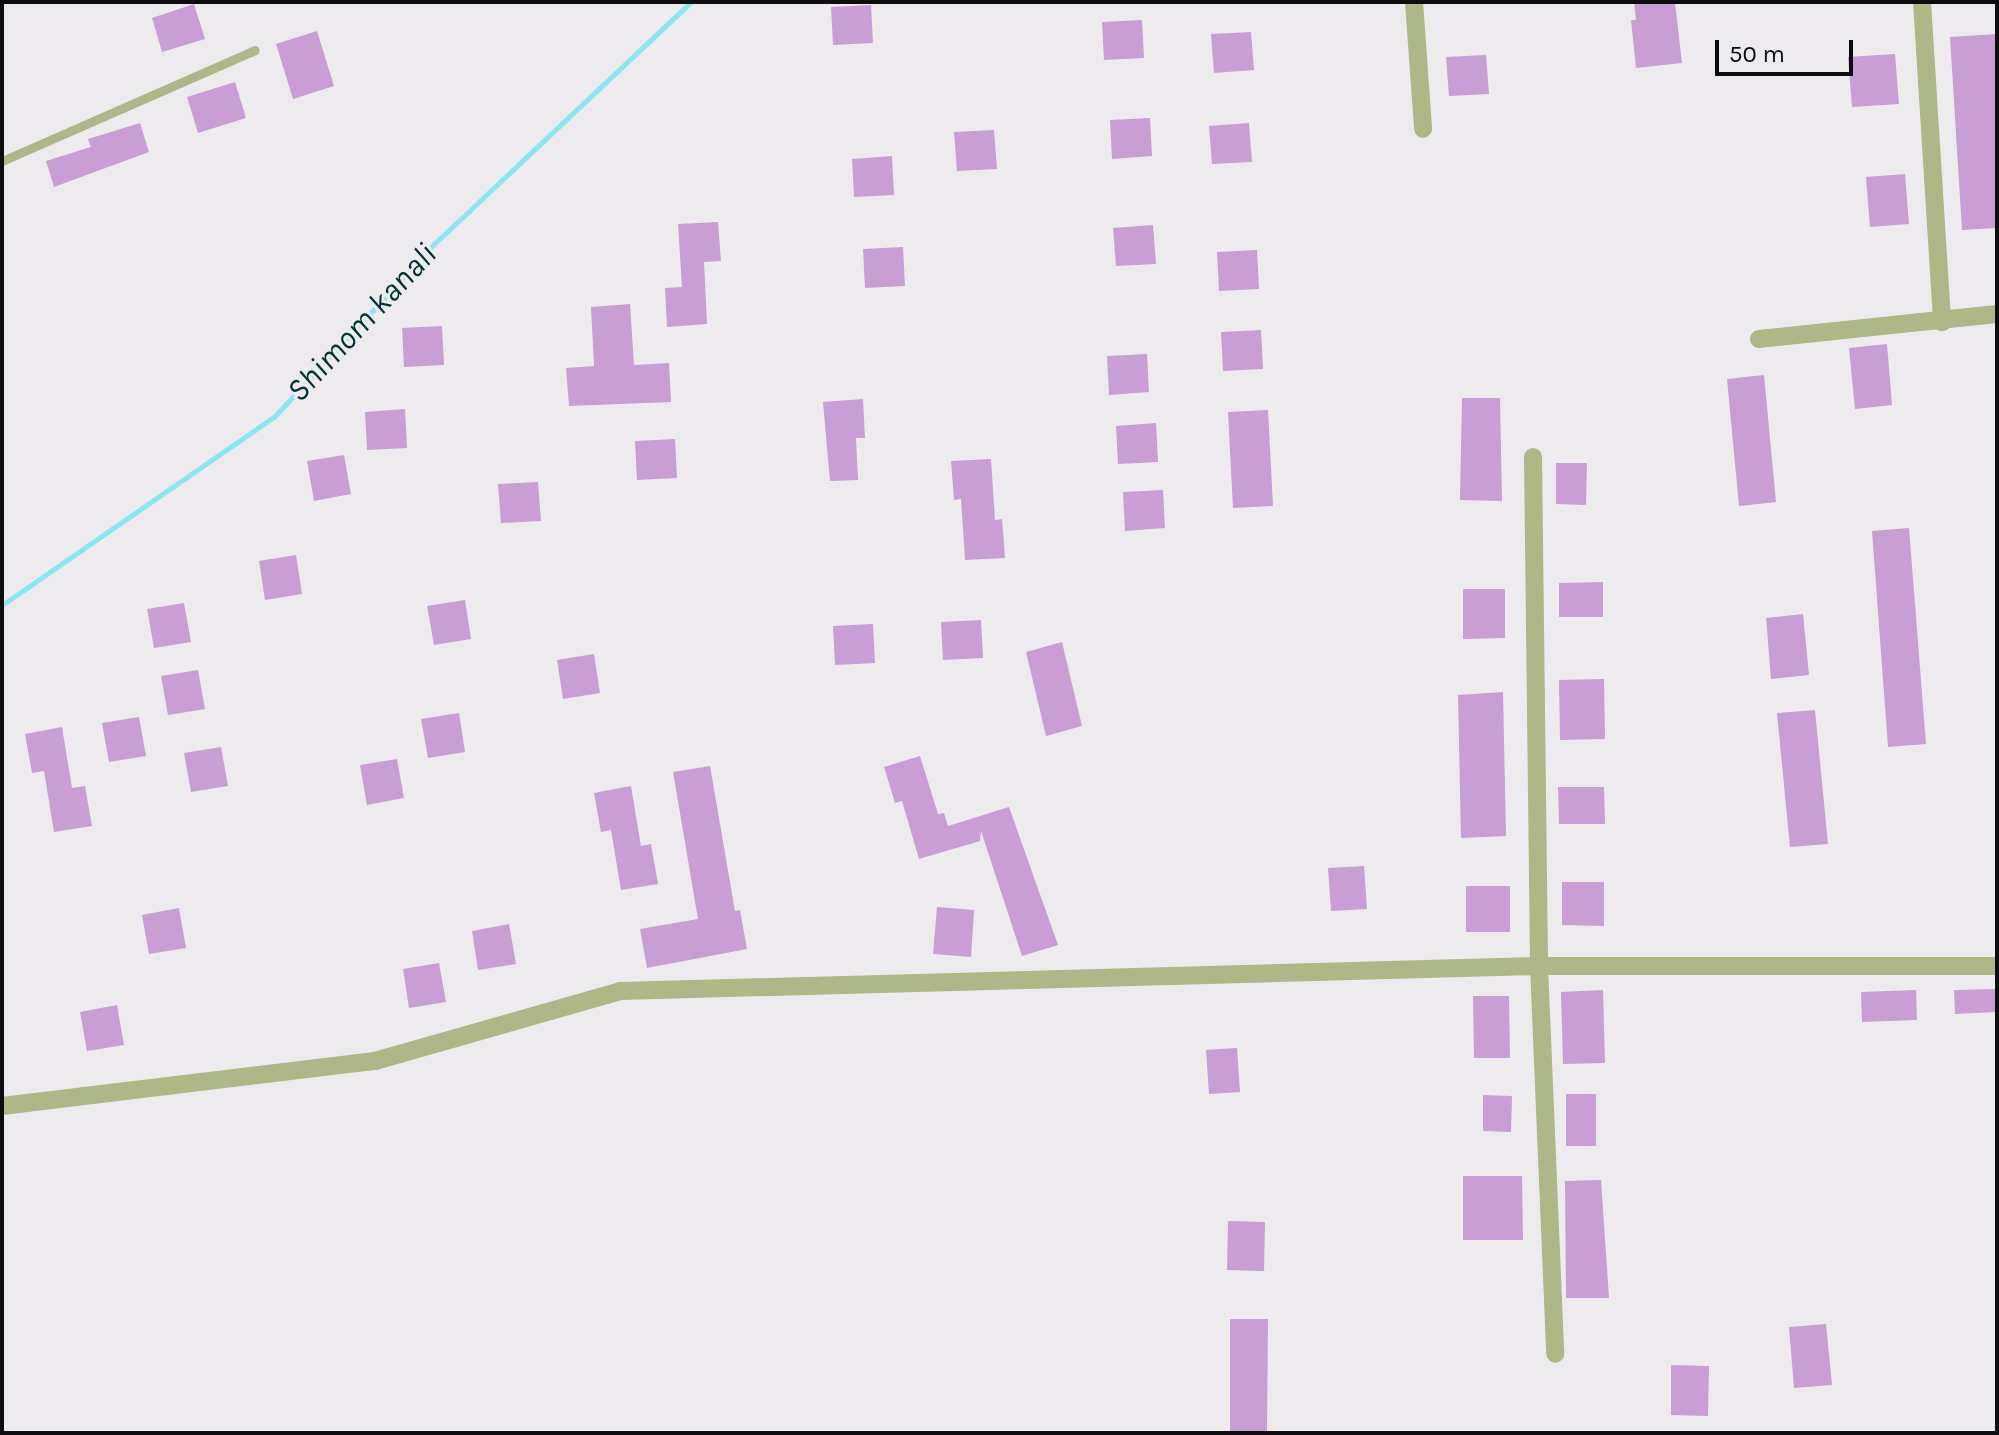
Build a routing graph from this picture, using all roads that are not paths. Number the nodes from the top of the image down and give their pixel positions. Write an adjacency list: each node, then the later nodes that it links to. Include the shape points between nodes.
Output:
1 (1414, 2): 4 (street)
2 (1922, 2): 7 (street)
3 (255, 50): 5 (lane)
4 (1423, 129)
5 (2, 161)
6 (1997, 314): 7 (street)
7 (1942, 322): 8 (street)
8 (1759, 339)
9 (1533, 457): 10 (street)
10 (1539, 966): 11 (street); 12 (street, via 620,991 375,1061); 13 (street)
11 (1997, 966)
12 (2, 1106)
13 (1555, 1354)

